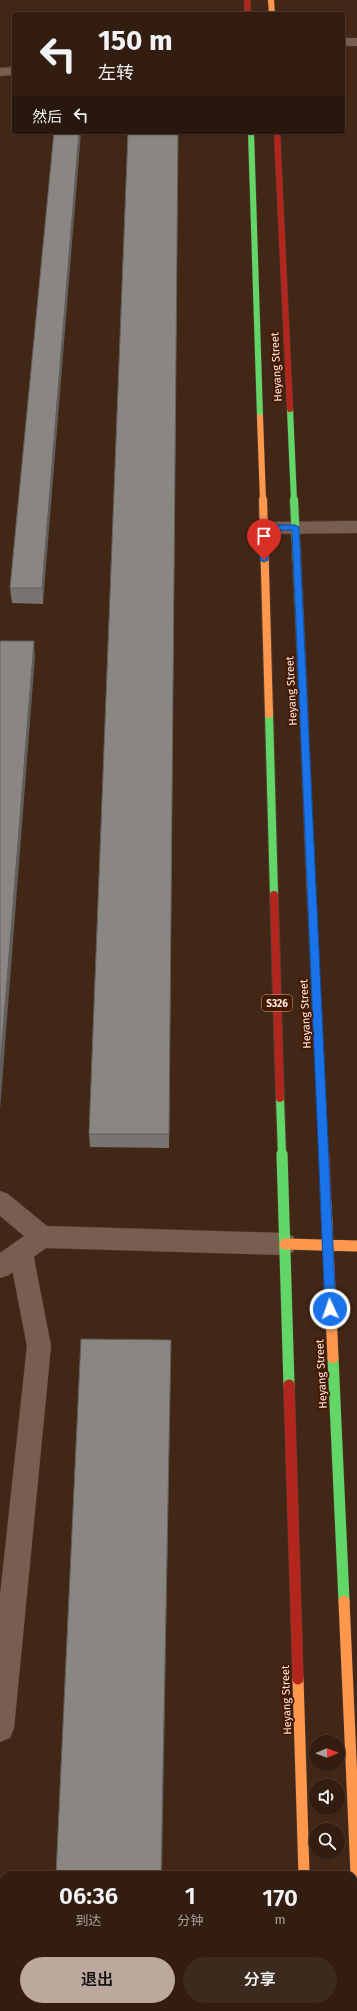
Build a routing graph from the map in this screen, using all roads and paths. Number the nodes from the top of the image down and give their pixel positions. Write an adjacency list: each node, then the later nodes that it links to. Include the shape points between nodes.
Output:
1 (247, 0): 3 (main road)
2 (271, 0): 4 (main road)
3 (248, 12)
4 (272, 12)
5 (345, 42): 6 (street)
6 (357, 42)
7 (12, 71): 8 (street)
8 (0, 72)
9 (251, 134): 13 (main road, Heyang Street / S326)
10 (277, 134): 11 (main road, Heyang Street)
11 (295, 527): 12 (street); 13 (street); 17 (main road, Heyang Street)
12 (357, 527)
13 (263, 528): 16 (main road, Heyang Street / S326)
14 (0, 1201): 15 (street)
15 (42, 1237): 16 (street); 19 (street)
16 (285, 1244): 17 (main road); 22 (main road, Heyang Street / S326)
17 (328, 1246): 18 (main road); 23 (main road, Heyang Street)
18 (357, 1246)
19 (21, 1253): 20 (street); 21 (street, via 39,1346)
20 (0, 1267)
21 (0, 1728)
22 (304, 1871)
23 (356, 1871)

